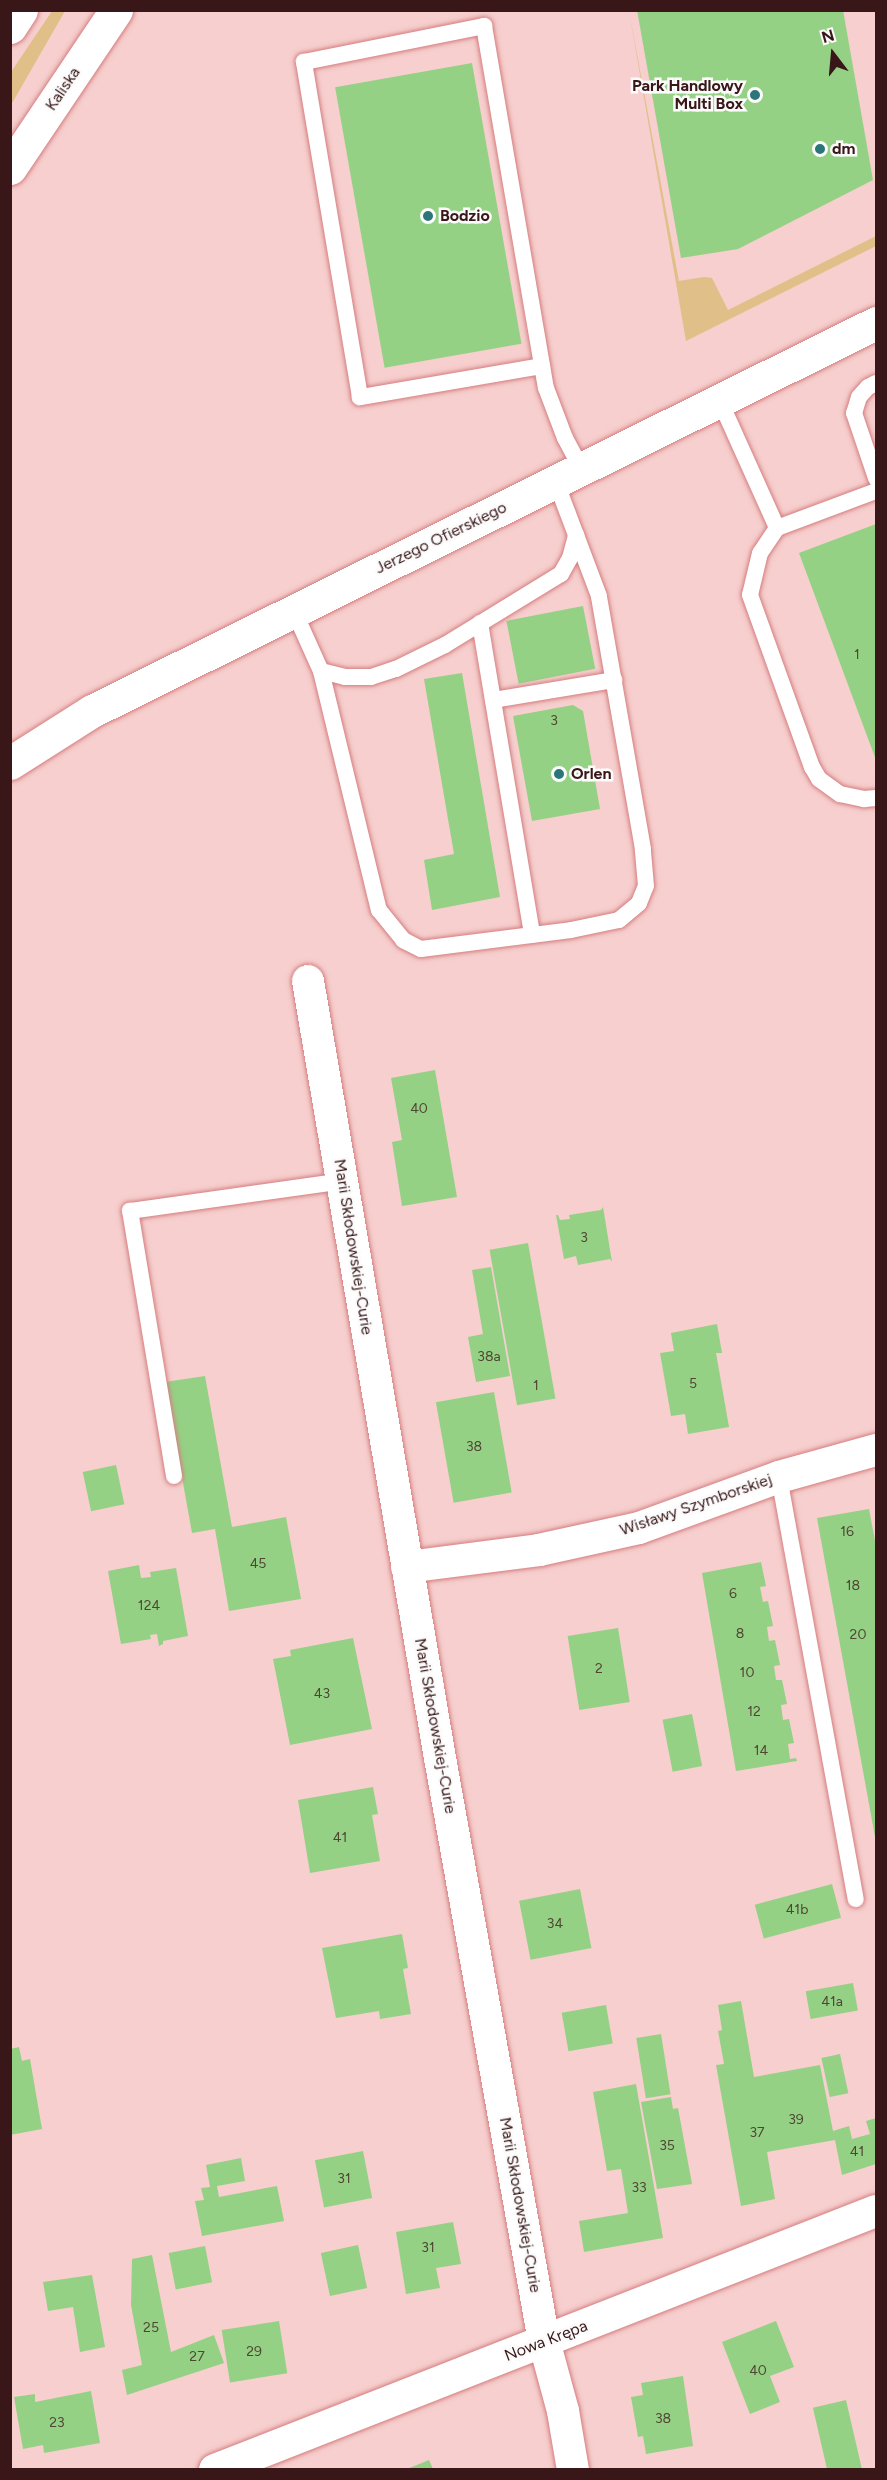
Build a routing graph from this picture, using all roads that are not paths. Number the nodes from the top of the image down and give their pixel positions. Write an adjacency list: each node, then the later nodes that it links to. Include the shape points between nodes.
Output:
1 (21, 10): 3 (street)
2 (116, 10): 4 (street, Kaliska)
3 (10, 27)
4 (10, 168)
5 (876, 323): 8 (street, Jerzego Ofierskiego)
6 (542, 366): 6 (lane, via 484,26 304,62 360,397); 9 (lane, via 565,438)
7 (876, 383): 10 (lane, via 859,397 854,413)
8 (720, 401): 9 (street, Jerzego Ofierskiego); 12 (lane)
9 (569, 476): 13 (lane); 14 (street, Jerzego Ofierskiego)
10 (876, 478)
11 (876, 491): 12 (lane)
12 (777, 528): 20 (lane, via 760,553 750,595 804,746 819,779 840,794)
13 (576, 535): 15 (lane, via 561,574); 17 (lane, via 599,596)
14 (294, 610): 16 (lane); 19 (street, Jerzego Ofierskiego, via 92,711)
15 (480, 623): 16 (lane, via 396,669 354,677); 18 (lane)
16 (321, 671): 21 (lane, via 379,910 403,940 421,949)
17 (614, 680): 18 (lane); 21 (lane, via 646,886 639,903 618,920)
18 (493, 700): 21 (lane)
19 (10, 763)
20 (876, 798)
21 (532, 935)
22 (308, 981): 23 (street, Marii Skłodowskiej-Curie)
23 (343, 1181): 25 (lane, via 130,1211); 27 (street, Marii Skłodowskiej-Curie)
24 (876, 1450): 26 (street, Wisławy Szymborskiej)
25 (174, 1476)
26 (779, 1477): 27 (street, Wisławy Szymborskiej, via 639,1528 539,1550); 28 (lane)
27 (406, 1567): 30 (street, Marii Skłodowskiej-Curie)
28 (855, 1899)
29 (876, 2211): 30 (street, Nowa Krępa)
30 (544, 2342): 31 (street, Nowa Krępa); 32 (street, Marii Skłodowskiej-Curie, via 563,2411)
31 (215, 2469)
32 (573, 2469)

